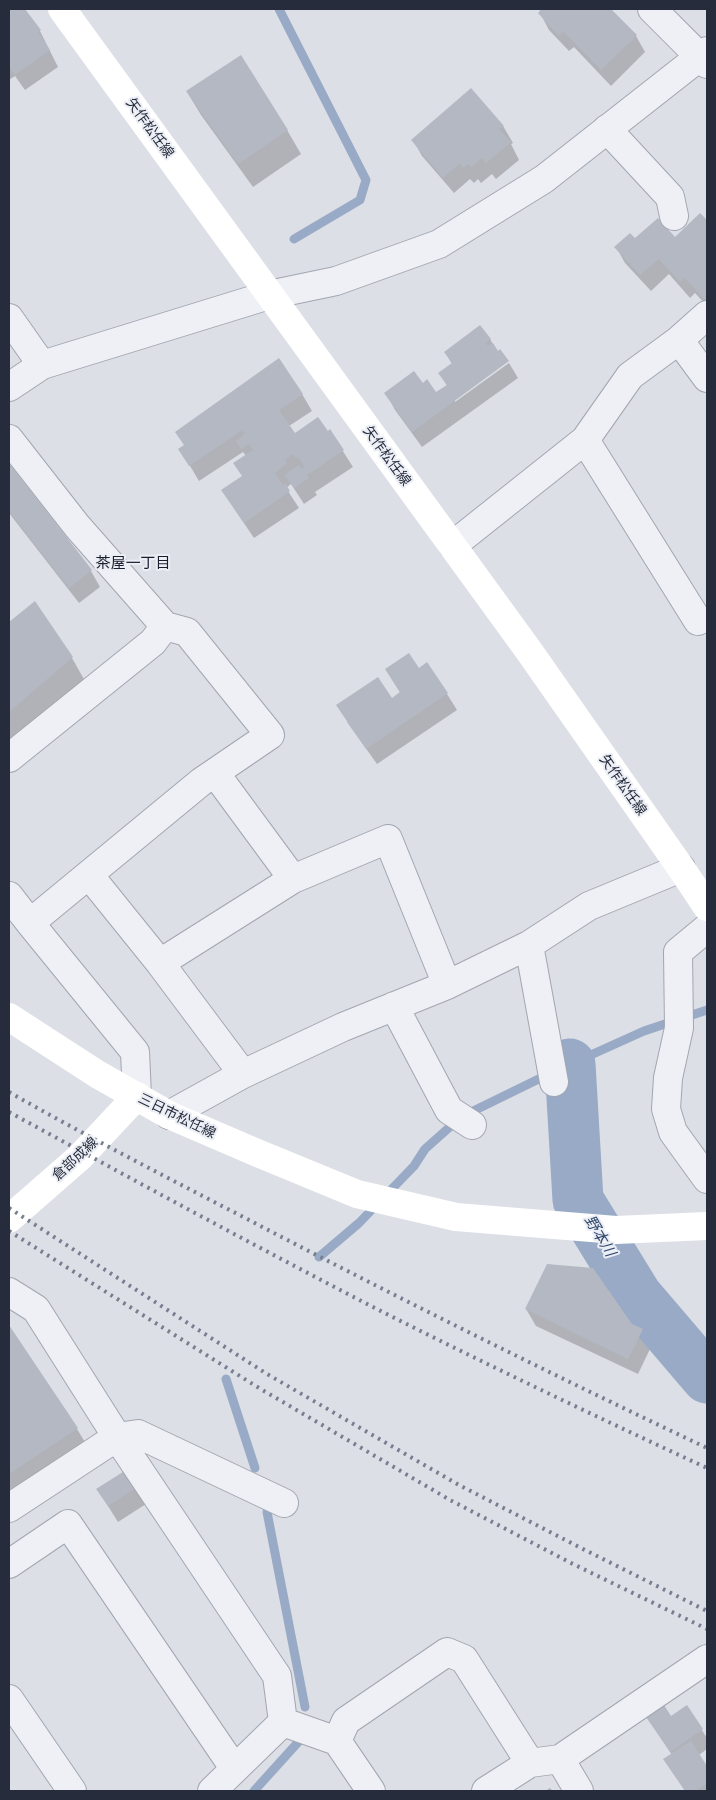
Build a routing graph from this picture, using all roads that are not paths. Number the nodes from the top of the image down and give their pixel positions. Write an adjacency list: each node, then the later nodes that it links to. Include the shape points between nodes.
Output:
1 (62, 9): 6 (main road, 矢作松任線)
2 (652, 9): 3 (street)
3 (705, 57): 4 (street)
4 (607, 129): 5 (street, via 670,197); 6 (street, via 544,179 439,244 336,281)
5 (674, 216)
6 (269, 295): 10 (street); 15 (main road, 矢作松任線)
7 (707, 315): 9 (street)
8 (9, 318): 10 (street)
9 (679, 340): 11 (street); 14 (street, via 630,376)
10 (42, 365): 12 (street)
11 (707, 378)
12 (9, 387)
13 (9, 439): 17 (street, via 77,526)
14 (585, 440): 15 (street); 16 (street)
15 (453, 545): 21 (main road, 矢作松任線)
16 (698, 621)
17 (164, 626): 18 (street, via 153,642); 19 (street, via 187,632 270,735)
18 (9, 758)
19 (215, 773): 20 (street); 22 (street)
20 (89, 875): 25 (street); 28 (street)
21 (693, 875): 24 (main road, 矢作松任線); 27 (street, via 589,906)
22 (293, 879): 28 (street); 29 (street, via 388,840)
23 (9, 896): 25 (street)
24 (707, 907)
25 (30, 923): 34 (street, via 135,1052)
26 (707, 928): 37 (street, via 678,952 679,1018 666,1109 673,1132)
27 (529, 945): 29 (street); 32 (street)
28 (160, 964): 33 (street)
29 (447, 984): 30 (street)
30 (394, 1006): 33 (street); 36 (street, via 449,1110)
31 (9, 1017): 34 (main road, 三日市松任線)
32 (552, 1073)
33 (242, 1074): 35 (street)
34 (137, 1096): 35 (main road, 三日市松任線); 38 (main road, 倉部成線, via 80,1157)
35 (169, 1115): 39 (main road, 三日市松任線, via 357,1194 456,1217 616,1230)
36 (472, 1125)
37 (707, 1180)
38 (9, 1219)
39 (707, 1226)
40 (9, 1292): 41 (street, via 36,1309)
41 (117, 1436): 42 (street, via 138,1434); 43 (street); 47 (street, via 277,1676)
42 (284, 1503)
43 (9, 1508)
44 (9, 1564): 51 (street, via 68,1524)
45 (707, 1659): 49 (street)
46 (9, 1699): 52 (street)
47 (283, 1722): 48 (street); 51 (street)
48 (337, 1741): 50 (street, via 346,1721 448,1652 464,1659); 54 (street)
49 (560, 1759): 50 (street); 56 (street)
50 (530, 1763): 55 (street)
51 (234, 1768): 53 (street)
52 (72, 1791)
53 (212, 1791)
54 (371, 1791)
55 (486, 1791)
56 (579, 1791)

